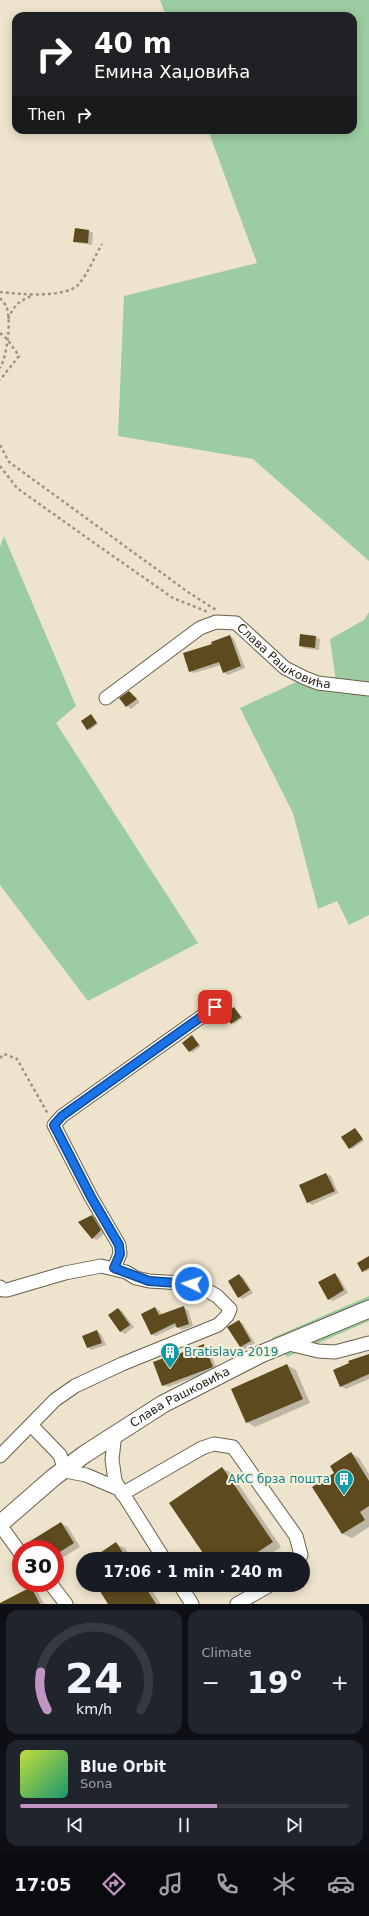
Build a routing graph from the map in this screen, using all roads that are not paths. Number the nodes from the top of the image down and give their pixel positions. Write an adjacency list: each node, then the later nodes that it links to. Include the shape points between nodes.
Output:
1 (369, 689): 2 (street, Слава Рашковића, via 318,683 306,678 285,668 236,624 216,622 200,628)
2 (106, 698)
3 (215, 1007): 4 (street, via 62,1116 54,1125 119,1245)
4 (120, 1270): 5 (street, via 101,1266 65,1273 7,1290); 9 (street, via 149,1281 201,1287 224,1301 230,1312 218,1325 75,1386 55,1400)
5 (0, 1287)
6 (369, 1309): 7 (main road, Слава Рашковића)
7 (285, 1343): 8 (street, via 318,1351 335,1352); 10 (main road, Слава Рашковића, via 194,1387)
8 (369, 1343)
9 (31, 1425): 11 (street); 12 (street, via 60,1455)
10 (115, 1434): 12 (main road, Слава Рашковића); 13 (street, via 113,1471)
11 (0, 1456)
12 (65, 1471): 13 (street, via 86,1475); 14 (main road, Слава Рашковића)
13 (121, 1491): 16 (street); 17 (street, via 202,1448 214,1444 232,1447 296,1536)
14 (0, 1525): 15 (street)
15 (12, 1542)
16 (160, 1552)
17 (299, 1552)
18 (57, 1592): 21 (street)
19 (184, 1592): 22 (street)
20 (258, 1592): 23 (street)
21 (66, 1604)
22 (192, 1604)
23 (237, 1604)

